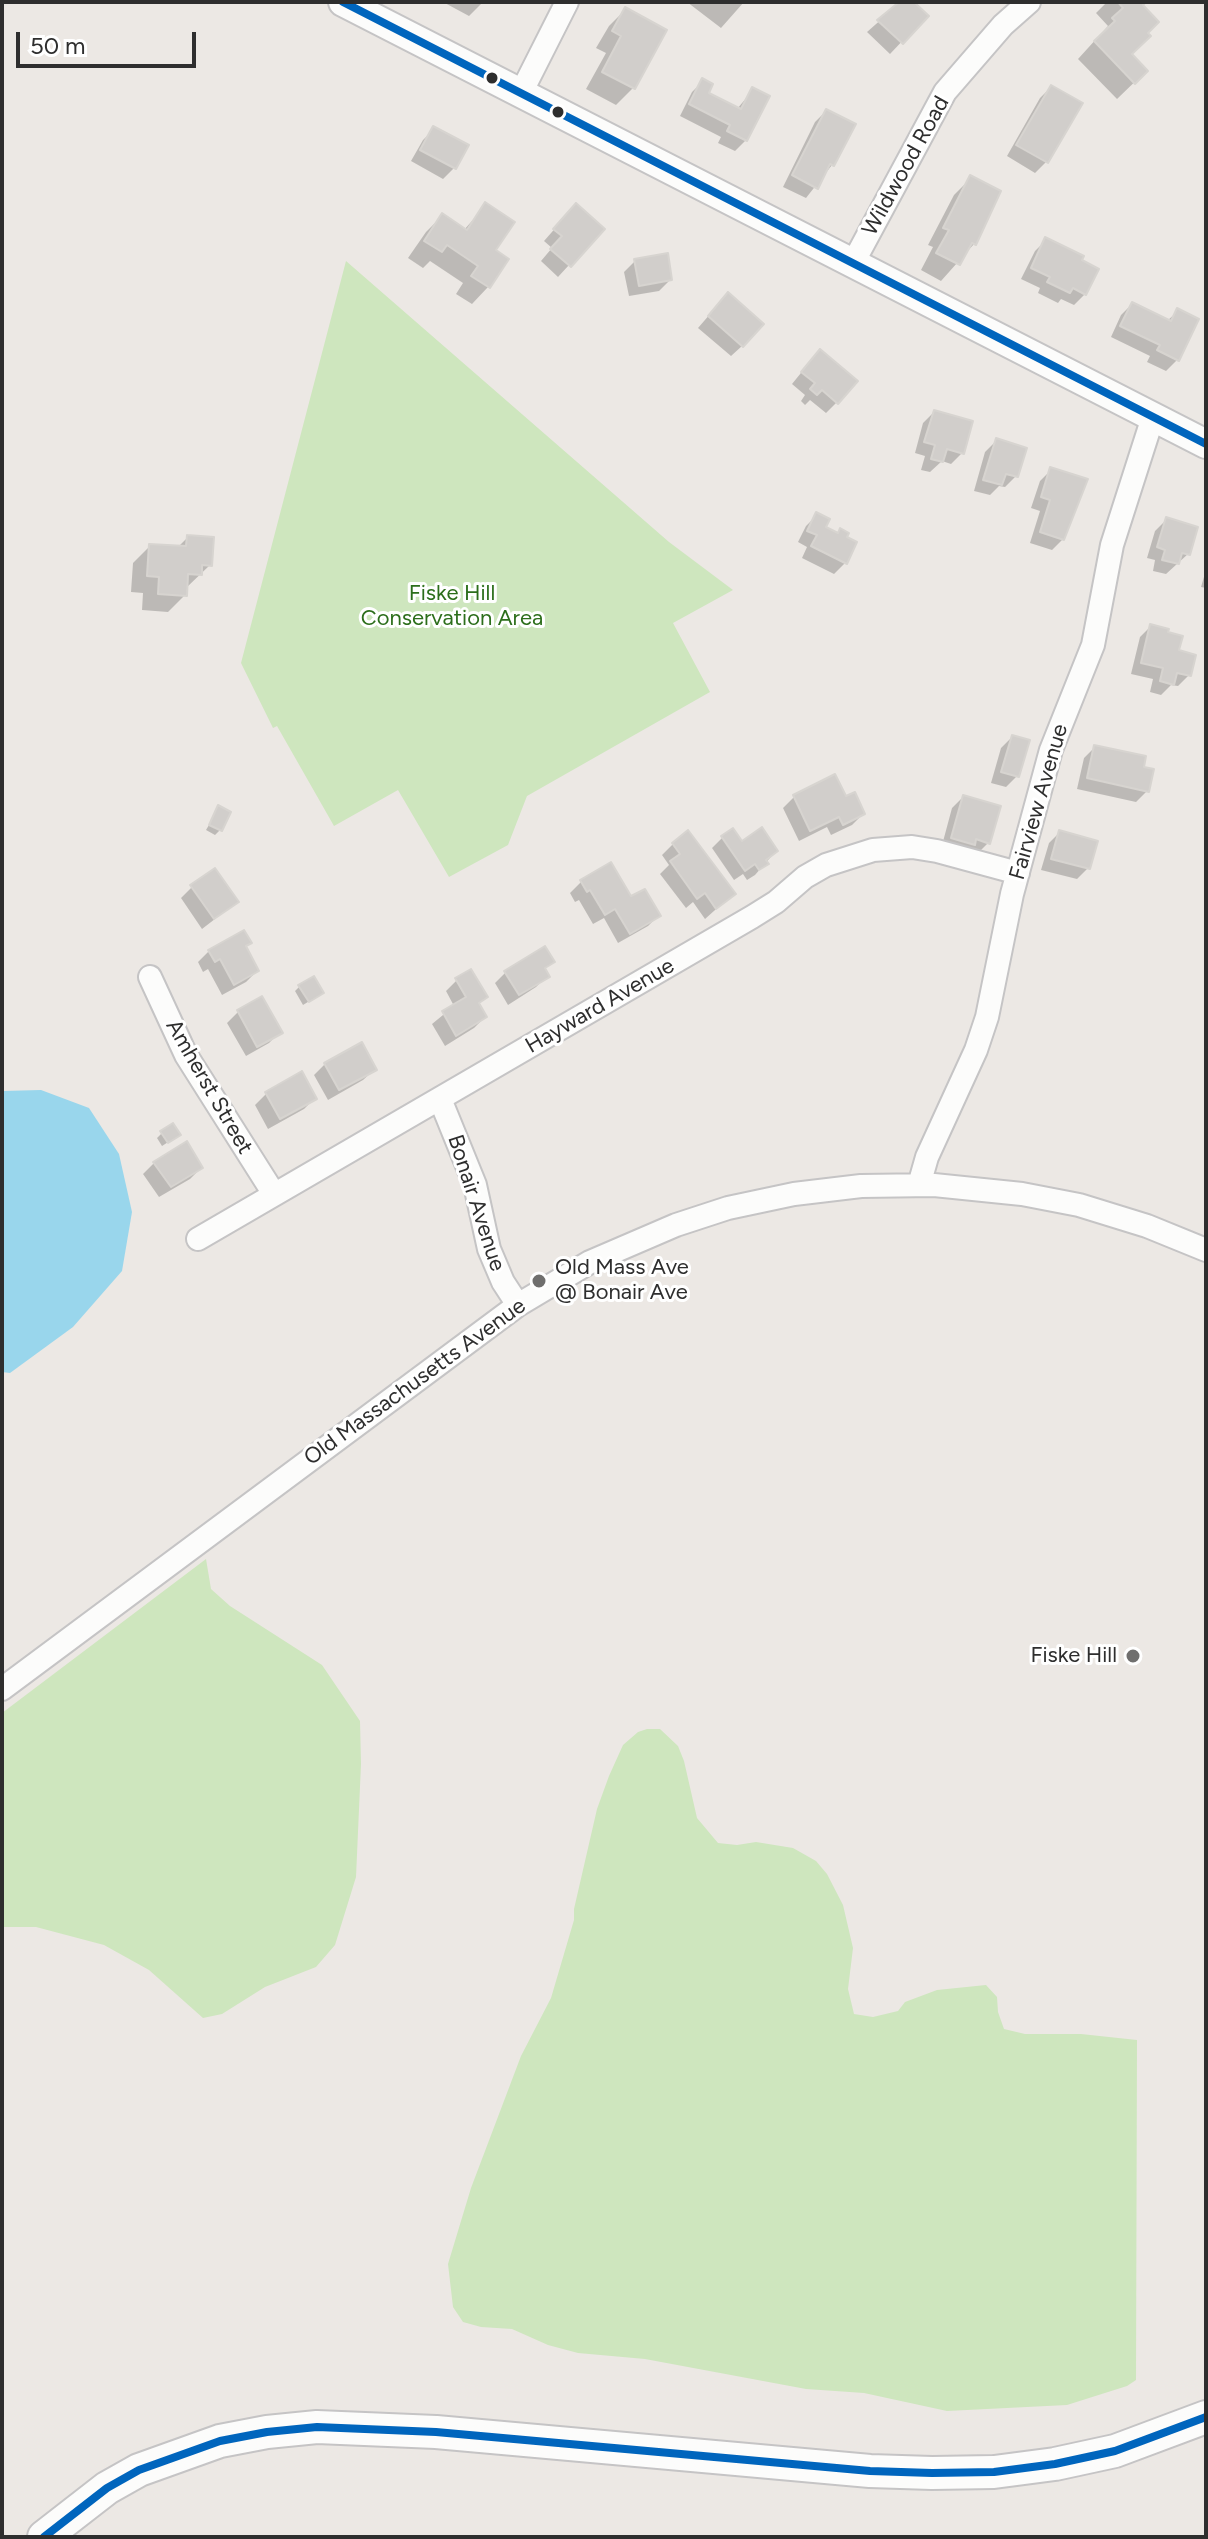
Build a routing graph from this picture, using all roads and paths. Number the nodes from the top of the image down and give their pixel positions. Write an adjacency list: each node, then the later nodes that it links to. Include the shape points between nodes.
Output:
1 (343, 2): 4 (street)
2 (567, 2): 4 (street)
3 (1029, 2): 5 (street, Wildwood Road, via 945,92)
4 (521, 93): 5 (street)
5 (853, 263): 6 (street)
6 (1153, 417): 7 (street); 8 (street, Fairview Avenue, via 1112,545 1093,645 1054,741)
7 (1206, 444)
8 (1018, 873): 10 (street, Hayward Avenue, via 912,847 873,850 834,862 752,917); 11 (street, Fairview Avenue, via 984,1027)
9 (150, 977): 12 (street, Amherst Street, via 186,1055)
10 (440, 1099): 12 (street, Hayward Avenue); 15 (street, Bonair Avenue, via 475,1185 489,1249)
11 (919, 1185): 14 (street, Old Massachusetts Avenue, via 1059,1201 1147,1226); 15 (street, Old Massachusetts Avenue, via 828,1189 728,1208 624,1246)
12 (274, 1194): 13 (street, Hayward Avenue)
13 (198, 1239)
14 (1206, 1250)
15 (518, 1305): 16 (street, Old Massachusetts Avenue)
16 (2, 1689)
17 (1206, 2417): 18 (main road, via 1115,2451 1055,2464 932,2473 436,2432 317,2427 267,2432 220,2441 139,2470)
18 (44, 2537)

